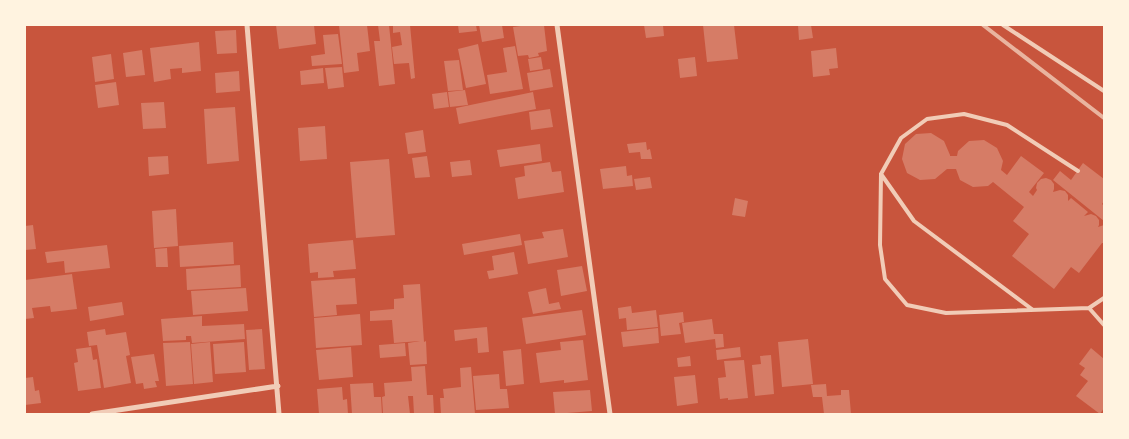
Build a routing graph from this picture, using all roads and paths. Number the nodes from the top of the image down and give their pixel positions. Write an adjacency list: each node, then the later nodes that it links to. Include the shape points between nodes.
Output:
1 (247, 25): 11 (street)
2 (557, 25): 14 (street)
3 (1003, 25): 4 (lane)
4 (1104, 91)
5 (1078, 171): 6 (lane, via 1007,125 964,114 927,119 900,138)
6 (881, 174): 9 (lane, via 914,221); 9 (lane, via 880,244 886,279 907,305 946,313)
7 (1104, 298): 8 (lane)
8 (1089, 308): 9 (lane); 10 (lane)
9 (1034, 310)
10 (1104, 324)
11 (278, 386): 12 (street); 13 (street)
12 (92, 414)
13 (279, 414)
14 (610, 414)

